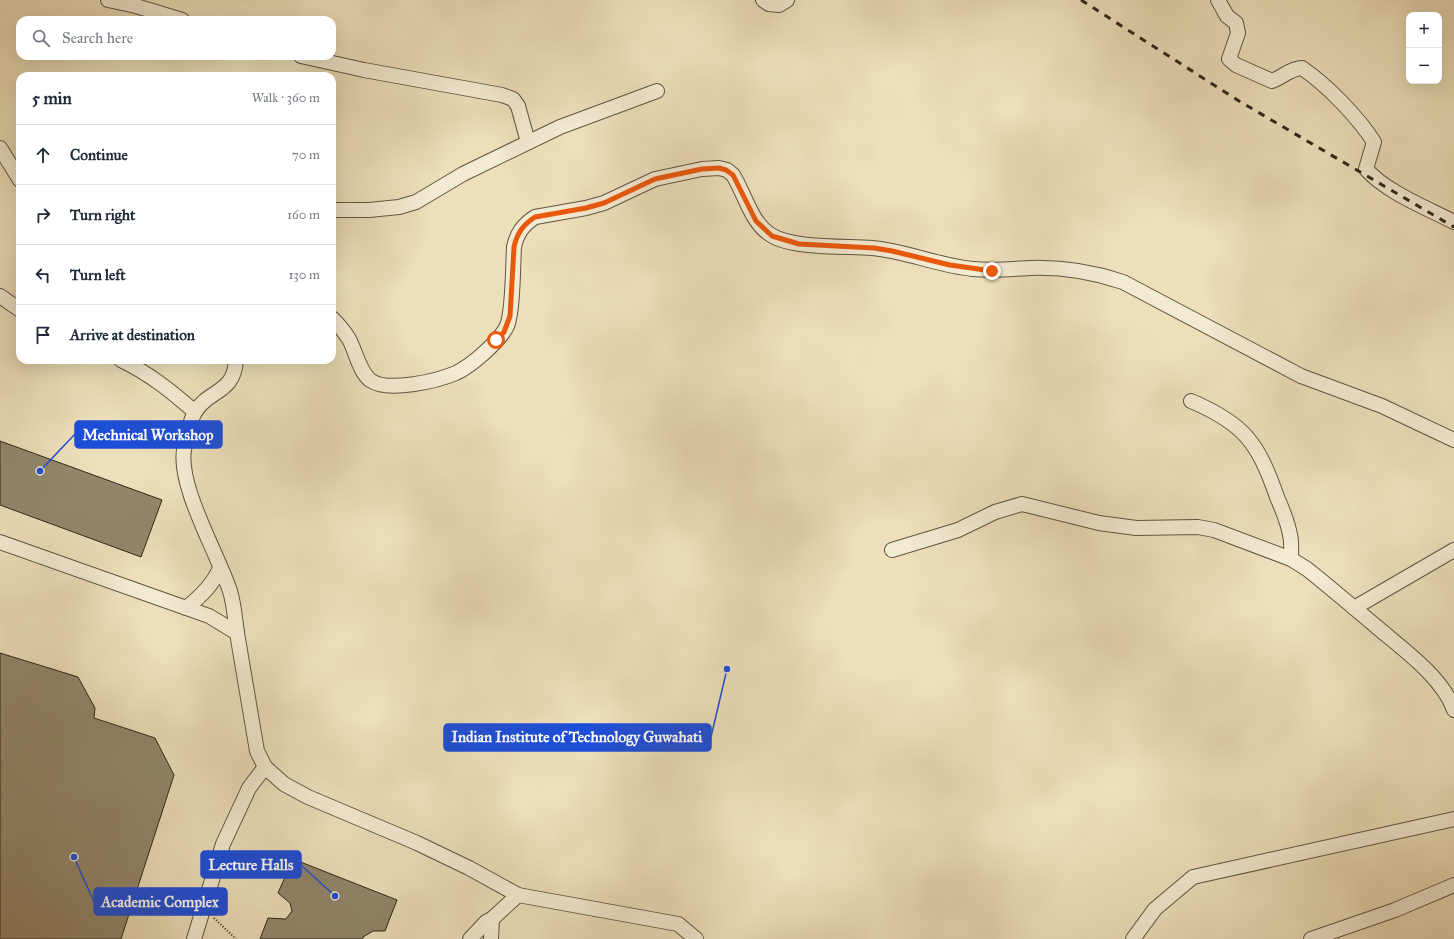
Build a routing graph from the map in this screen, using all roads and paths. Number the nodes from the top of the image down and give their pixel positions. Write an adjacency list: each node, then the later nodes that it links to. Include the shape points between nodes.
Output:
1 (108, 0): 5 (street)
2 (763, 0): 3 (street, via 769,4 779,5)
3 (787, 0)
4 (1218, 0): 12 (street, via 1227,16 1236,23 1238,33 1229,59 1236,66 1272,81 1284,76 1292,68 1302,68 1313,75 1365,127 1374,142 1366,169 1371,175)
5 (169, 16)
6 (319, 60): 8 (street, via 513,99 518,106)
7 (657, 91): 8 (street)
8 (528, 142): 11 (street, via 463,174 416,202 399,207 369,210)
9 (0, 148): 10 (street)
10 (16, 174)
11 (336, 210)
12 (1454, 222)
13 (0, 296): 14 (street)
14 (16, 307)
15 (336, 323): 20 (street, via 349,340 365,375 377,383 398,386 456,373 496,340 508,324 514,247 517,236 528,222 535,217 604,203 655,179 719,168 733,175 756,221 772,236 799,244 868,247 971,269 1007,271 1030,268 1104,275 1123,282 1301,376 1382,406)
16 (129, 364): 19 (street, via 162,384)
17 (236, 364): 19 (street, via 230,382)
18 (1192, 401): 24 (street, via 1215,411 1253,443 1266,464 1290,534)
19 (195, 412): 25 (street, via 183,452 185,477)
20 (1454, 440)
21 (0, 542): 26 (street)
22 (892, 550): 24 (street, via 958,530 995,512 1022,504 1106,524 1136,528 1198,527 1214,530)
23 (1454, 550): 27 (street)
24 (1291, 559): 27 (street, via 1307,568)
25 (220, 568): 26 (street, via 211,585); 28 (street, via 230,592)
26 (186, 608): 28 (street, via 209,616)
27 (1354, 608): 29 (street, via 1415,659 1440,686)
28 (237, 633): 30 (street, via 253,733 257,751)
29 (1454, 710)
30 (265, 767): 33 (street, via 284,784 308,797 418,843); 34 (street, via 249,788 223,844)
31 (1454, 820): 41 (street, via 1193,877 1156,909)
32 (1454, 885): 42 (street, via 1395,910)
33 (518, 895): 35 (street); 40 (street, via 678,924)
34 (204, 909): 36 (street); 37 (path)
35 (492, 919): 38 (street); 39 (street)
36 (194, 939)
37 (236, 939)
38 (470, 939)
39 (491, 939)
40 (696, 939)
41 (1132, 939)
42 (1311, 939)

